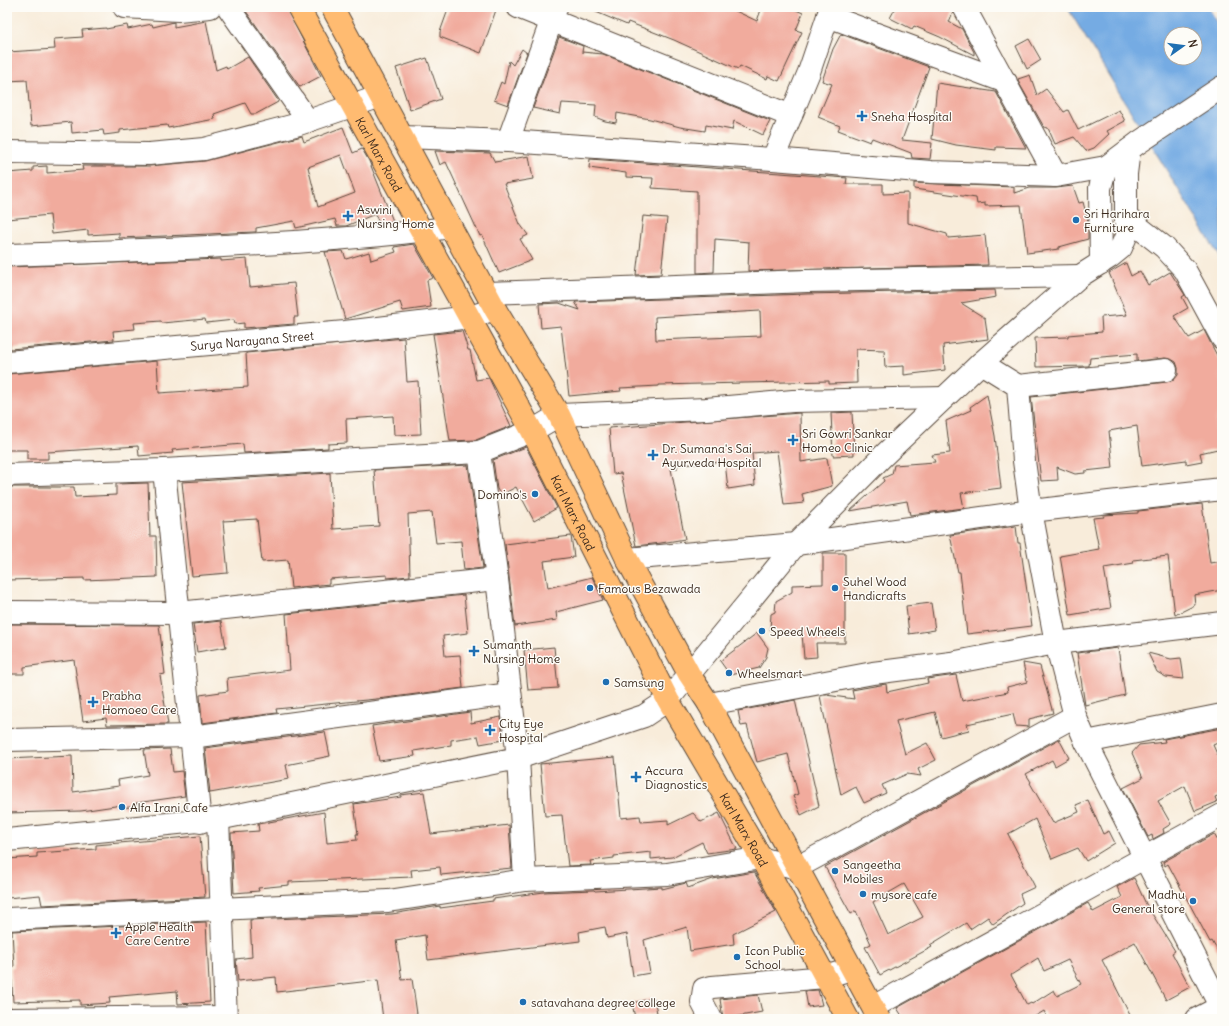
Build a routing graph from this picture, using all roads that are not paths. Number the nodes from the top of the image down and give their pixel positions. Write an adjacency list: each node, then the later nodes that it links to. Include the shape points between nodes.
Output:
1 (124, 7): 2 (street, via 178,10)
2 (210, 7)
3 (228, 7): 15 (street)
4 (298, 7): 13 (main road, Karl Marx Road)
5 (332, 7): 12 (main road)
6 (518, 7): 9 (street)
7 (964, 7): 10 (street)
8 (830, 12): 10 (street); 14 (street)
9 (554, 14): 14 (street); 17 (street)
10 (1006, 82): 22 (street)
11 (1222, 87): 18 (street)
12 (381, 96): 13 (street); 16 (main road)
13 (354, 105): 15 (street); 25 (main road, Karl Marx Road)
14 (791, 116): 20 (street)
15 (308, 121): 19 (street, via 204,149 149,154)
16 (403, 137): 17 (street); 24 (main road)
17 (508, 141): 20 (street)
18 (1133, 146): 21 (street); 23 (street, via 1126,174)
19 (7, 152)
20 (773, 159): 22 (street, via 931,172)
21 (1106, 167): 22 (street); 27 (street, via 1100,188)
22 (1056, 176)
23 (1127, 218): 27 (street, via 1126,236 1121,248); 31 (street, via 1164,247 1185,270)
24 (451, 227): 25 (street); 29 (main road)
25 (422, 232): 26 (street, via 180,250); 30 (main road, Karl Marx Road)
26 (7, 255)
27 (1101, 263): 28 (street)
28 (1080, 276): 29 (street, Surya Narayana Street, via 799,281); 33 (street)
29 (491, 301): 30 (street, Surya Narayana Street); 37 (main road)
30 (470, 317): 32 (street, Surya Narayana Street, via 345,332); 38 (main road, Karl Marx Road)
31 (1222, 338)
32 (7, 362)
33 (981, 363): 35 (street); 36 (street)
34 (1166, 370): 35 (street)
35 (1018, 386): 43 (street)
36 (944, 398): 37 (street, via 793,401 706,409); 44 (street)
37 (559, 415): 38 (street); 45 (main road)
38 (532, 431): 39 (street); 53 (main road, Karl Marx Road)
39 (479, 452): 40 (street); 46 (street)
40 (164, 470): 41 (street); 48 (street)
41 (7, 475)
42 (1222, 489): 43 (street)
43 (1031, 511): 44 (street); 50 (street)
44 (796, 544): 45 (street); 51 (street)
45 (627, 559): 51 (main road)
46 (497, 579): 48 (street); 52 (street)
47 (7, 612): 48 (street)
48 (179, 613): 57 (street)
49 (1222, 623): 50 (street)
50 (1056, 643): 54 (street, via 873,673); 56 (street)
51 (688, 674): 53 (street); 54 (main road)
52 (510, 694): 57 (street); 60 (street)
53 (668, 700): 60 (street, via 644,716); 65 (main road, Karl Marx Road)
54 (709, 704): 66 (main road)
55 (1222, 715): 59 (street)
56 (1075, 716): 59 (street); 66 (street)
57 (191, 736): 58 (street); 62 (street)
58 (7, 740)
59 (1086, 742): 64 (street)
60 (518, 758): 62 (street); 67 (street)
61 (1222, 815): 64 (street)
62 (209, 820): 63 (street); 68 (street)
63 (7, 840)
64 (1144, 857): 72 (street); 73 (street, via 919,983)
65 (761, 858): 66 (street); 67 (street, via 667,874); 71 (main road, Karl Marx Road)
66 (796, 868): 70 (main road)
67 (525, 880): 68 (street, via 388,901)
68 (221, 909): 69 (street); 74 (street)
69 (7, 919)
70 (852, 969): 71 (street); 73 (main road)
71 (825, 977): 76 (street, via 712,986 704,989 702,1002); 77 (main road, Karl Marx Road)
72 (1221, 1008): 78 (street)
73 (876, 1013)
74 (226, 1018): 75 (street)
75 (9, 1019)
76 (711, 1019)
77 (848, 1019)
78 (1197, 1019)

